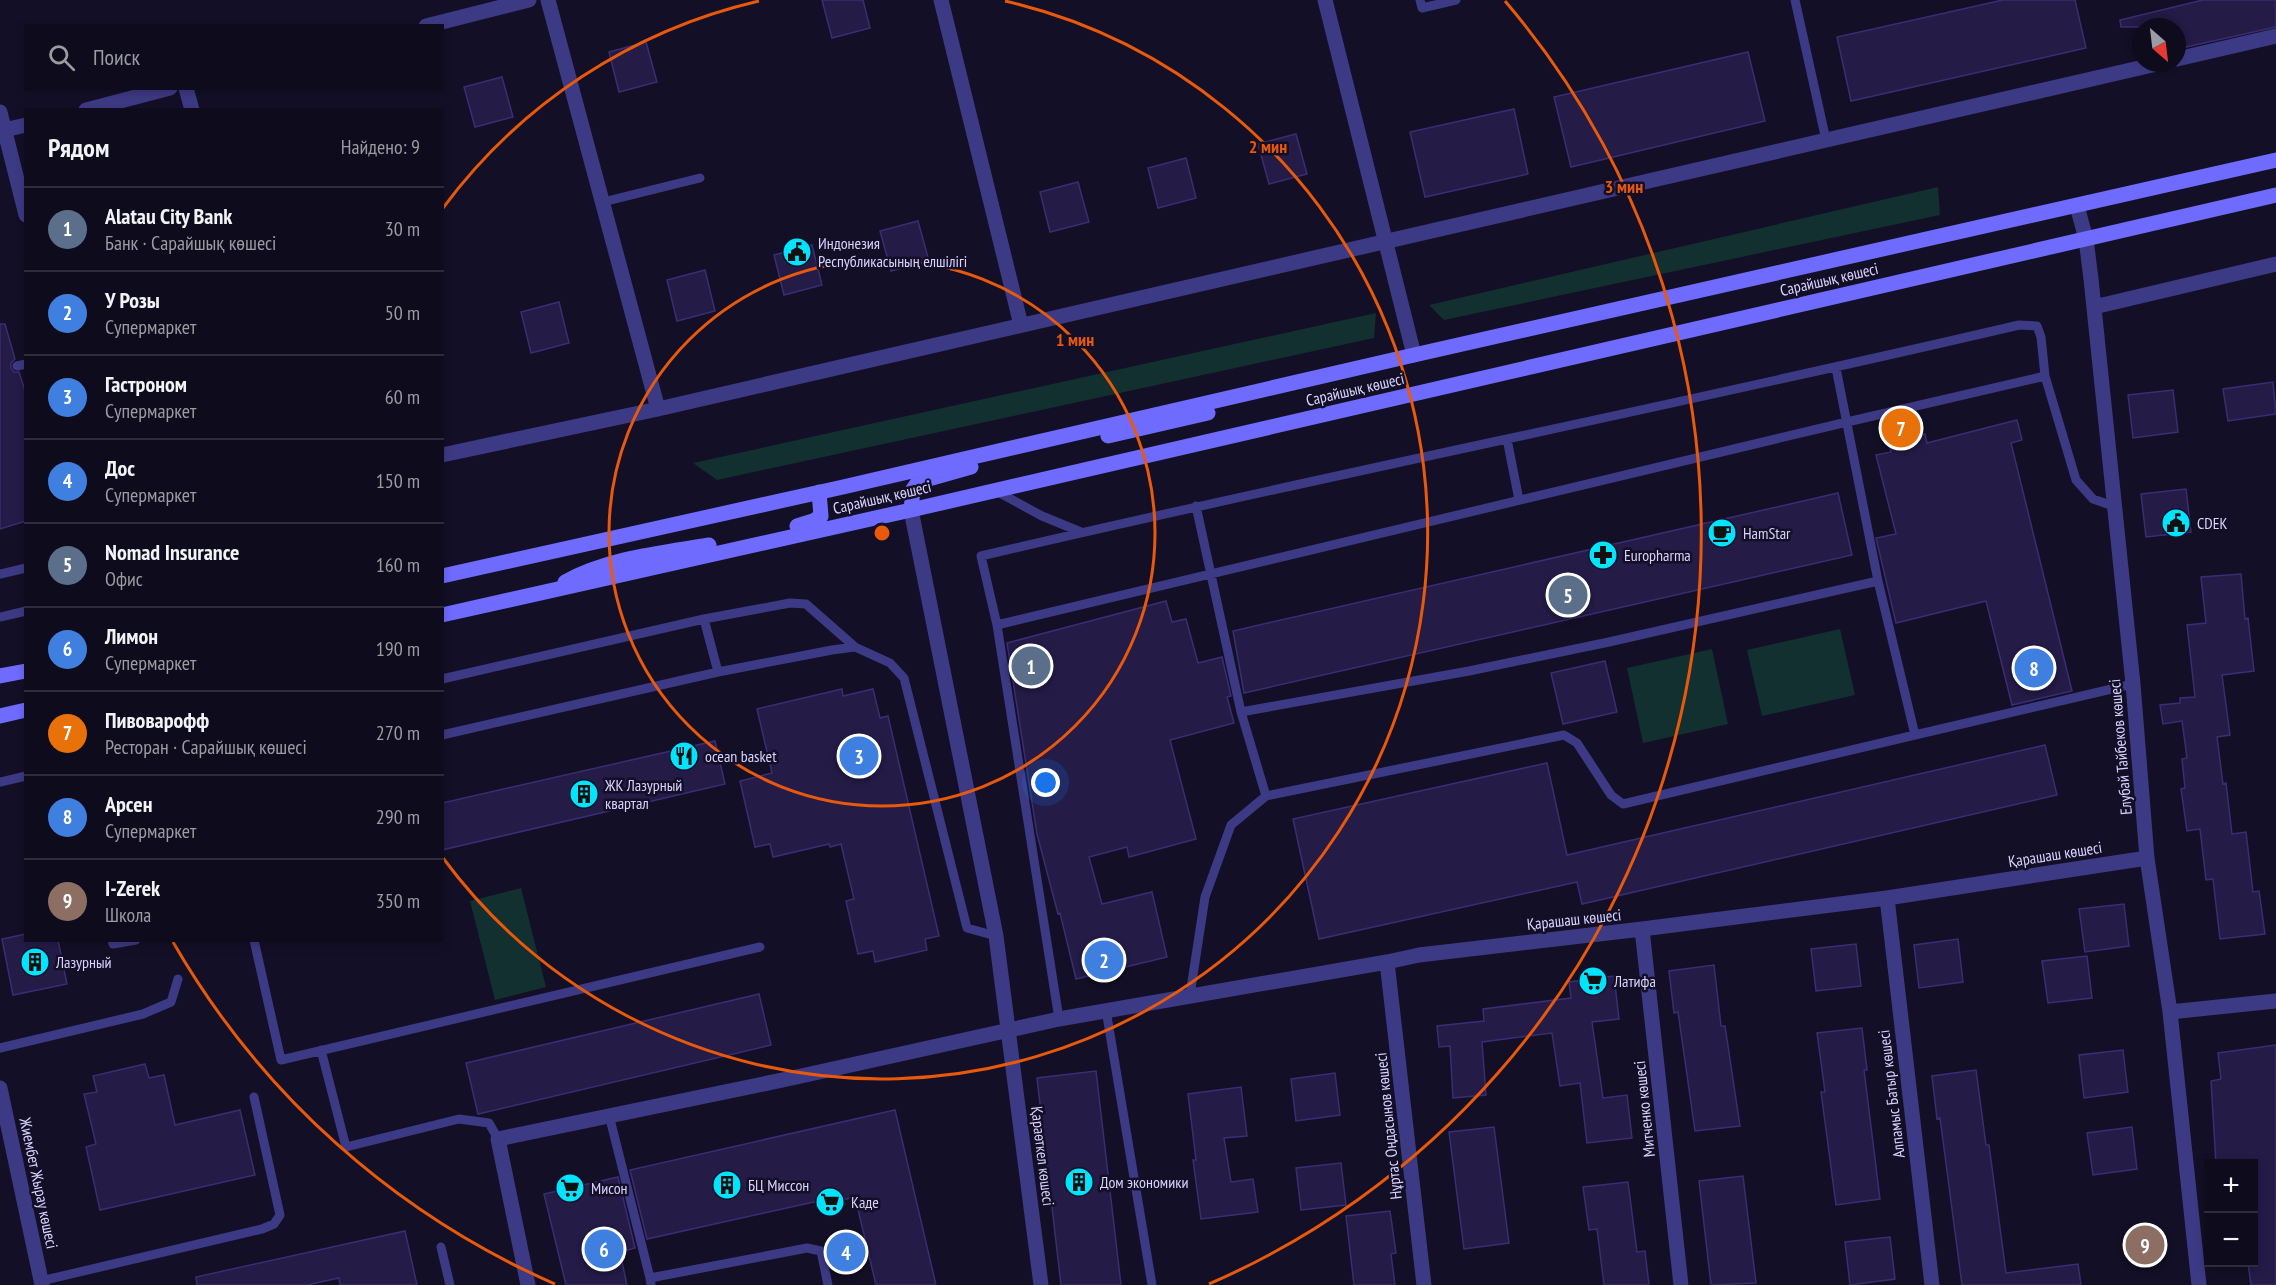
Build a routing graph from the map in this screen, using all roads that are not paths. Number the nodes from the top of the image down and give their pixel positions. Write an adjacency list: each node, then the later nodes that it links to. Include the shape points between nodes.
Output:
1 (530, 0): 8 (street)
2 (548, 0): 23 (street)
3 (940, 0): 30 (street)
4 (1325, 0): 27 (street)
5 (1420, 0): 6 (lane, via 1422,8)
6 (1456, 0)
7 (1795, 0): 19 (lane)
8 (434, 24)
9 (2276, 36): 10 (street)
10 (2186, 57)
11 (2132, 70): 19 (street)
12 (162, 90): 14 (street)
13 (187, 90): 15 (street)
14 (94, 108)
15 (191, 108)
16 (0, 112): 18 (street)
17 (24, 125): 18 (street)
18 (4, 130): 24 (street)
19 (1826, 140): 27 (street)
20 (2276, 160): 25 (main road, Сарайшық көшесі)
21 (700, 178): 23 (lane)
22 (2276, 195): 26 (main road, Сарайшық көшесі)
23 (603, 202): 35 (street)
24 (24, 207)
25 (2077, 207): 26 (street, Елубай Тайбеков көшесі); 31 (main road, Сарайшық көшесі)
26 (2086, 239): 29 (street, Елубай Тайбеков көшесі); 39 (main road, Сарайшық көшесі)
27 (1385, 241): 30 (street); 31 (street)
28 (2276, 264): 29 (street)
29 (2094, 307): 43 (street, Елубай Тайбеков көшесі)
30 (1021, 325): 35 (street)
31 (1414, 355): 34 (main road, Сарайшық көшесі)
32 (1836, 368): 33 (lane, via 2019,325 2037,326 2042,337); 36 (lane); 37 (lane)
33 (2045, 376): 36 (lane); 43 (lane, via 2076,480 2093,500)
34 (1239, 395): 40 (main road, Сарайшық көшесі); 44 (main road, via 1212,411 918,482 913,489)
35 (658, 409): 38 (street)
36 (1846, 422): 41 (lane); 50 (lane)
37 (1507, 439): 41 (lane); 42 (lane)
38 (444, 455)
39 (994, 490): 44 (main road, Сарайшық көшесі); 45 (lane)
40 (819, 492): 49 (main road, Сарайшық көшесі); 51 (main road, via 821,516 813,521 587,570)
41 (1519, 500): 48 (lane)
42 (1196, 506): 45 (lane); 48 (lane)
43 (2116, 507): 62 (street, Елубай Тайбеков көшесі)
44 (911, 510): 51 (main road, Сарайшық көшесі); 74 (street, Қараөткел көшесі)
45 (1082, 533): 56 (lane, via 981,556)
46 (24, 568): 47 (lane)
47 (0, 574)
48 (1211, 575): 56 (lane); 64 (lane)
49 (444, 576)
50 (1878, 581): 64 (lane, via 1469,671); 67 (lane)
51 (549, 591): 53 (main road, Сарайшық көшесі)
52 (24, 611): 54 (lane)
53 (444, 615)
54 (0, 617)
55 (705, 619): 57 (lane, via 790,603 806,604); 59 (lane); 61 (lane)
56 (997, 625): 83 (lane)
57 (855, 647): 59 (lane); 74 (lane, via 890,663 904,678 967,928)
58 (24, 670): 60 (main road)
59 (718, 672): 66 (lane)
60 (0, 676)
61 (444, 679)
62 (2133, 684): 67 (lane); 71 (street, Елубай Тайбеков көшесі)
63 (24, 710): 65 (main road)
64 (1241, 712): 70 (lane)
65 (0, 716)
66 (444, 735)
67 (1915, 735): 70 (lane, via 1623,804 1611,795 1577,743 1564,735)
68 (24, 776): 69 (lane)
69 (0, 782)
70 (1266, 796): 79 (lane, via 1231,825 1205,897)
71 (2147, 858): 72 (street, Қарашаш көшесі); 82 (street, Елубай Тайбеков көшесі)
72 (1887, 898): 73 (street, Қарашаш көшесі); 101 (street, Алпамыс Батыр көшесі)
73 (1642, 929): 77 (street, Қарашаш көшесі); 100 (street, Митченко көшесі)
74 (996, 936): 84 (street, Қараөткел көшесі)
75 (254, 942): 86 (lane, via 280,1060)
76 (760, 947): 86 (lane)
77 (1387, 962): 79 (street, Қарашаш көшесі); 99 (street, Нұртас Оңдасынов көшесі)
78 (178, 979): 85 (lane, via 171,1002 143,1014)
79 (1190, 995): 81 (street, Қарашаш көшесі)
80 (2276, 1001): 82 (street)
81 (1106, 1010): 83 (street, Қарашаш көшесі); 98 (lane)
82 (2170, 1012): 102 (street, Елубай Тайбеков көшесі)
83 (1059, 1019): 84 (street, Қарашаш көшесі)
84 (1008, 1032): 89 (street, Қарашаш көшесі); 97 (street, Қараөткел көшесі)
85 (0, 1048)
86 (321, 1050): 90 (lane, via 346,1147 459,1119 489,1123)
87 (0, 1088): 93 (street, Жиембет Жырау көшесі)
88 (254, 1097): 93 (lane, via 279,1215 274,1224)
89 (609, 1115): 90 (street, Қарашаш көшесі); 92 (lane)
90 (498, 1139): 95 (street)
91 (441, 1246): 94 (lane)
92 (650, 1282): 96 (lane, via 807,1248 821,1251)
93 (41, 1283)
94 (450, 1285)
95 (528, 1285)
96 (828, 1285)
97 (1041, 1285)
98 (1152, 1285)
99 (1424, 1285)
100 (1681, 1285)
101 (1932, 1285)
102 (2199, 1285)

